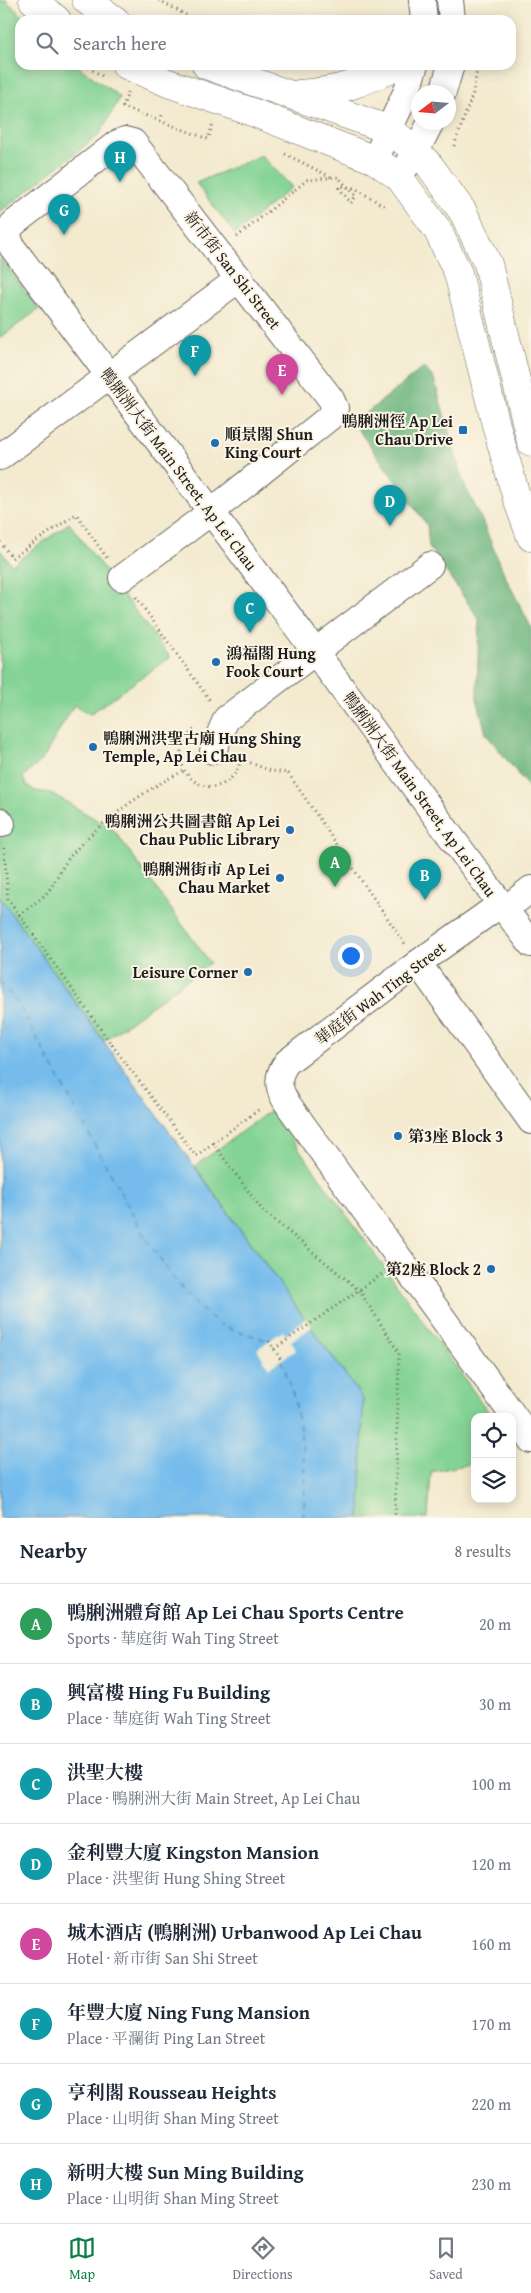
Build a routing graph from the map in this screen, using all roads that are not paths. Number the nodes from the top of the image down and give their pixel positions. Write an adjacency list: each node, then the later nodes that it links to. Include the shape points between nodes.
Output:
1 (33, 0): 5 (main road)
2 (86, 0): 6 (main road)
3 (422, 0): 7 (street)
4 (450, 0): 8 (street)
5 (51, 15)
6 (108, 15)
7 (424, 15)
8 (452, 15)
9 (220, 70): 15 (main road)
10 (387, 70): 15 (main road, via 351,87)
11 (413, 70): 16 (street)
12 (450, 70): 14 (street)
13 (127, 77): 20 (main road, via 168,83)
14 (445, 85)
15 (290, 95): 16 (main road)
16 (390, 130): 19 (main road); 20 (street)
17 (427, 130): 19 (street)
18 (125, 140): 22 (street, 新市街 San Shi Street, via 133,142); 23 (street, 鴨脷洲大街 Main Street, Ap Lei Chau, via 13,224 8,233 12,247)
19 (416, 151): 21 (street); 24 (main road, via 463,212 488,264)
20 (375, 160): 21 (main road)
21 (399, 177): 27 (main road, via 437,229 458,273 499,434)
22 (240, 278): 23 (street); 26 (street, 新市街 San Shi Street, via 331,398 335,408 330,417)
23 (109, 376): 25 (street); 26 (street, 鴨脷洲大街 Main Street, Ap Lei Chau)
24 (531, 442)
25 (0, 457)
26 (211, 512): 29 (street); 30 (street, 鴨脷洲大街 Main Street, Ap Lei Chau)
27 (531, 537)
28 (430, 565): 30 (street)
29 (122, 578)
30 (315, 652): 31 (street, via 226,719); 32 (street, 鴨脷洲大街 Main Street, Ap Lei Chau)
31 (213, 751)
32 (516, 898): 33 (street, 鴨脷洲大街 Main Street, Ap Lei Chau); 34 (street, 華庭街 Wah Ting Street)
33 (531, 944)
34 (412, 954): 35 (street); 36 (street, 華庭街 Wah Ting Street, via 288,1062 274,1082)
35 (531, 1121)
36 (531, 1440)

